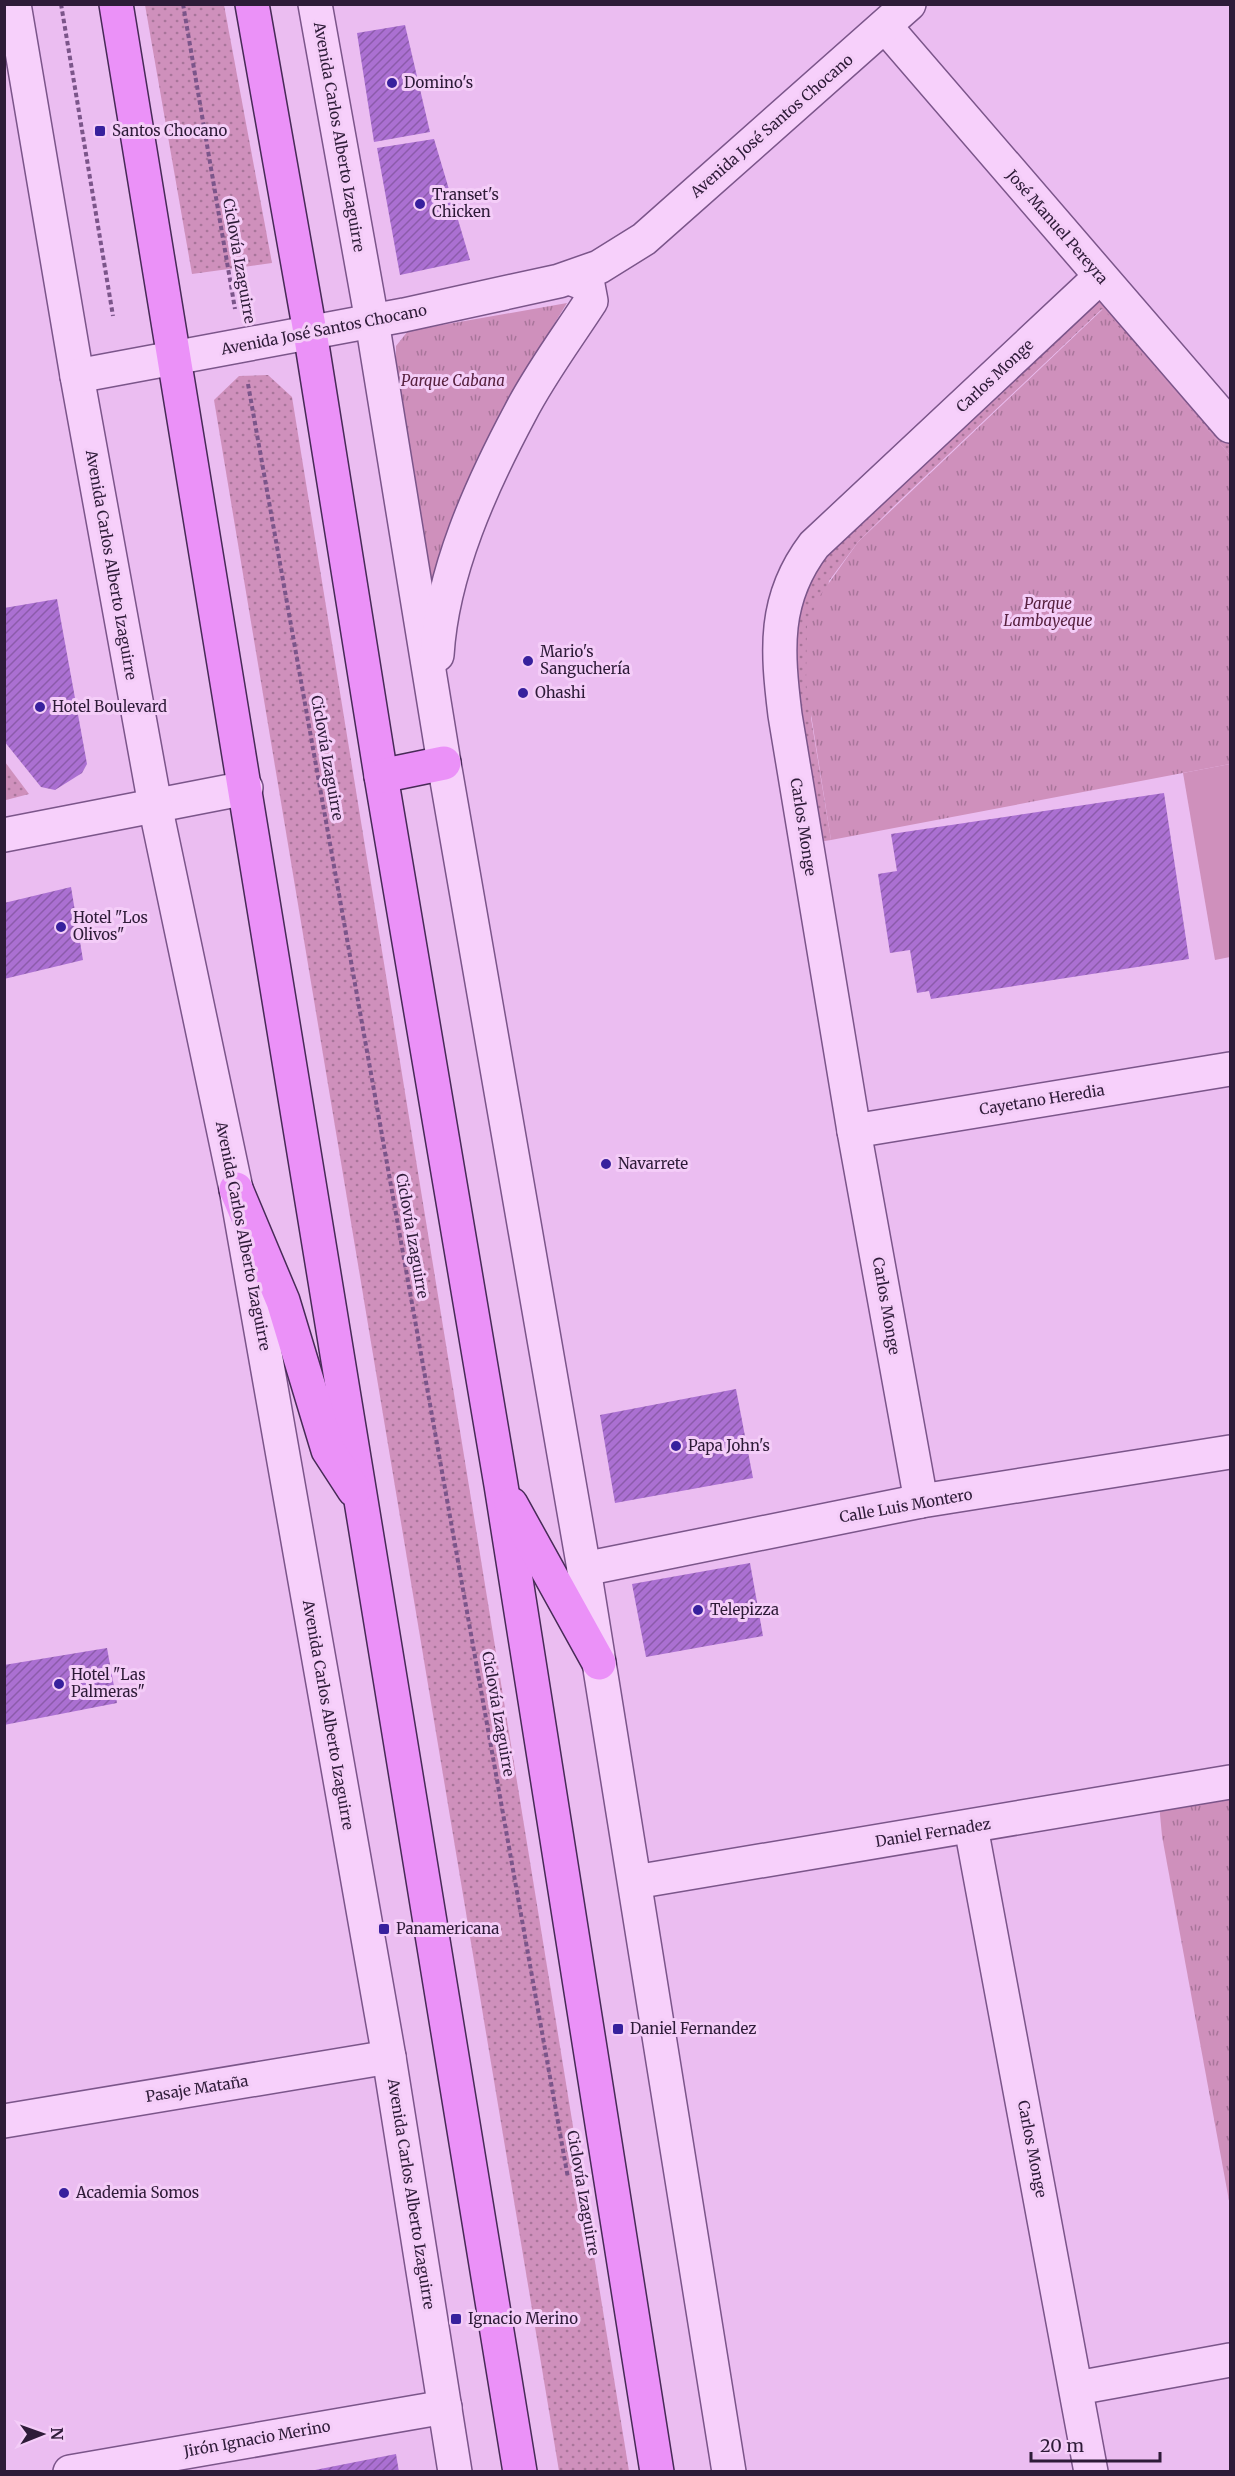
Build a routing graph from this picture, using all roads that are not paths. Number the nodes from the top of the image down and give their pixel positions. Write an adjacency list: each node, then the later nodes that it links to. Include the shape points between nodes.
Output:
1 (14, 4): 12 (street, Avenida Carlos Alberto Izaguirre)
2 (116, 4): 11 (main road)
3 (252, 4): 10 (main road)
4 (315, 4): 9 (street, Avenida Carlos Alberto Izaguirre)
5 (909, 4): 6 (street, Avenida José Santos Chocano)
6 (885, 26): 7 (street, José Manuel Pereyra); 8 (street, Avenida José Santos Chocano, via 644,239 599,267)
7 (1100, 277): 13 (street, José Manuel Pereyra); 21 (street, Carlos Monge, via 814,545 787,592 779,642 781,683)
8 (570, 278): 9 (street, Avenida José Santos Chocano); 14 (street, via 588,285 591,301 520,412 471,522 444,605 438,637)
9 (372, 321): 10 (street, Avenida José Santos Chocano); 14 (street, Avenida Carlos Alberto Izaguirre)
10 (310, 332): 11 (street, Avenida José Santos Chocano); 16 (main road)
11 (175, 359): 12 (street, Avenida José Santos Chocano); 17 (main road)
12 (77, 376): 18 (street, Avenida Carlos Alberto Izaguirre)
13 (1230, 426)
14 (435, 702): 15 (street, Avenida Carlos Alberto Izaguirre)
15 (444, 763): 16 (main road); 27 (street, Avenida Carlos Alberto Izaguirre)
16 (381, 776): 24 (main road)
17 (246, 788): 18 (street); 26 (main road)
18 (155, 805): 19 (street); 22 (street, Avenida Carlos Alberto Izaguirre)
19 (4, 835)
20 (1230, 1069): 21 (street, Cayetano Heredia)
21 (854, 1131): 25 (street, Carlos Monge)
22 (236, 1189): 26 (main road, via 283,1301 328,1450); 32 (street, Avenida Carlos Alberto Izaguirre)
23 (1230, 1452): 25 (street, Calle Luis Montero)
24 (501, 1485): 28 (main road); 42 (main road)
25 (921, 1501): 27 (street, Calle Luis Montero)
26 (361, 1502): 35 (main road)
27 (584, 1569): 28 (street, Avenida Carlos Alberto Izaguirre)
28 (599, 1663): 31 (street, Avenida Carlos Alberto Izaguirre)
29 (1230, 1782): 30 (street, Daniel Fernadez)
30 (971, 1827): 31 (street, Daniel Fernadez); 36 (street, Carlos Monge)
31 (635, 1882): 43 (street, Avenida Carlos Alberto Izaguirre)
32 (389, 2057): 33 (street, Pasaje Mataña); 37 (street, Avenida Carlos Alberto Izaguirre)
33 (4, 2121)
34 (1230, 2360): 36 (street)
35 (504, 2372): 40 (main road); 41 (main road)
36 (1077, 2388): 44 (street, Carlos Monge)
37 (445, 2407): 38 (street, Jirón Ignacio Merino); 39 (street, Avenida Carlos Alberto Izaguirre)
38 (70, 2472)
39 (455, 2472)
40 (508, 2472)
41 (520, 2472)
42 (657, 2472)
43 (729, 2472)
44 (1091, 2472)

